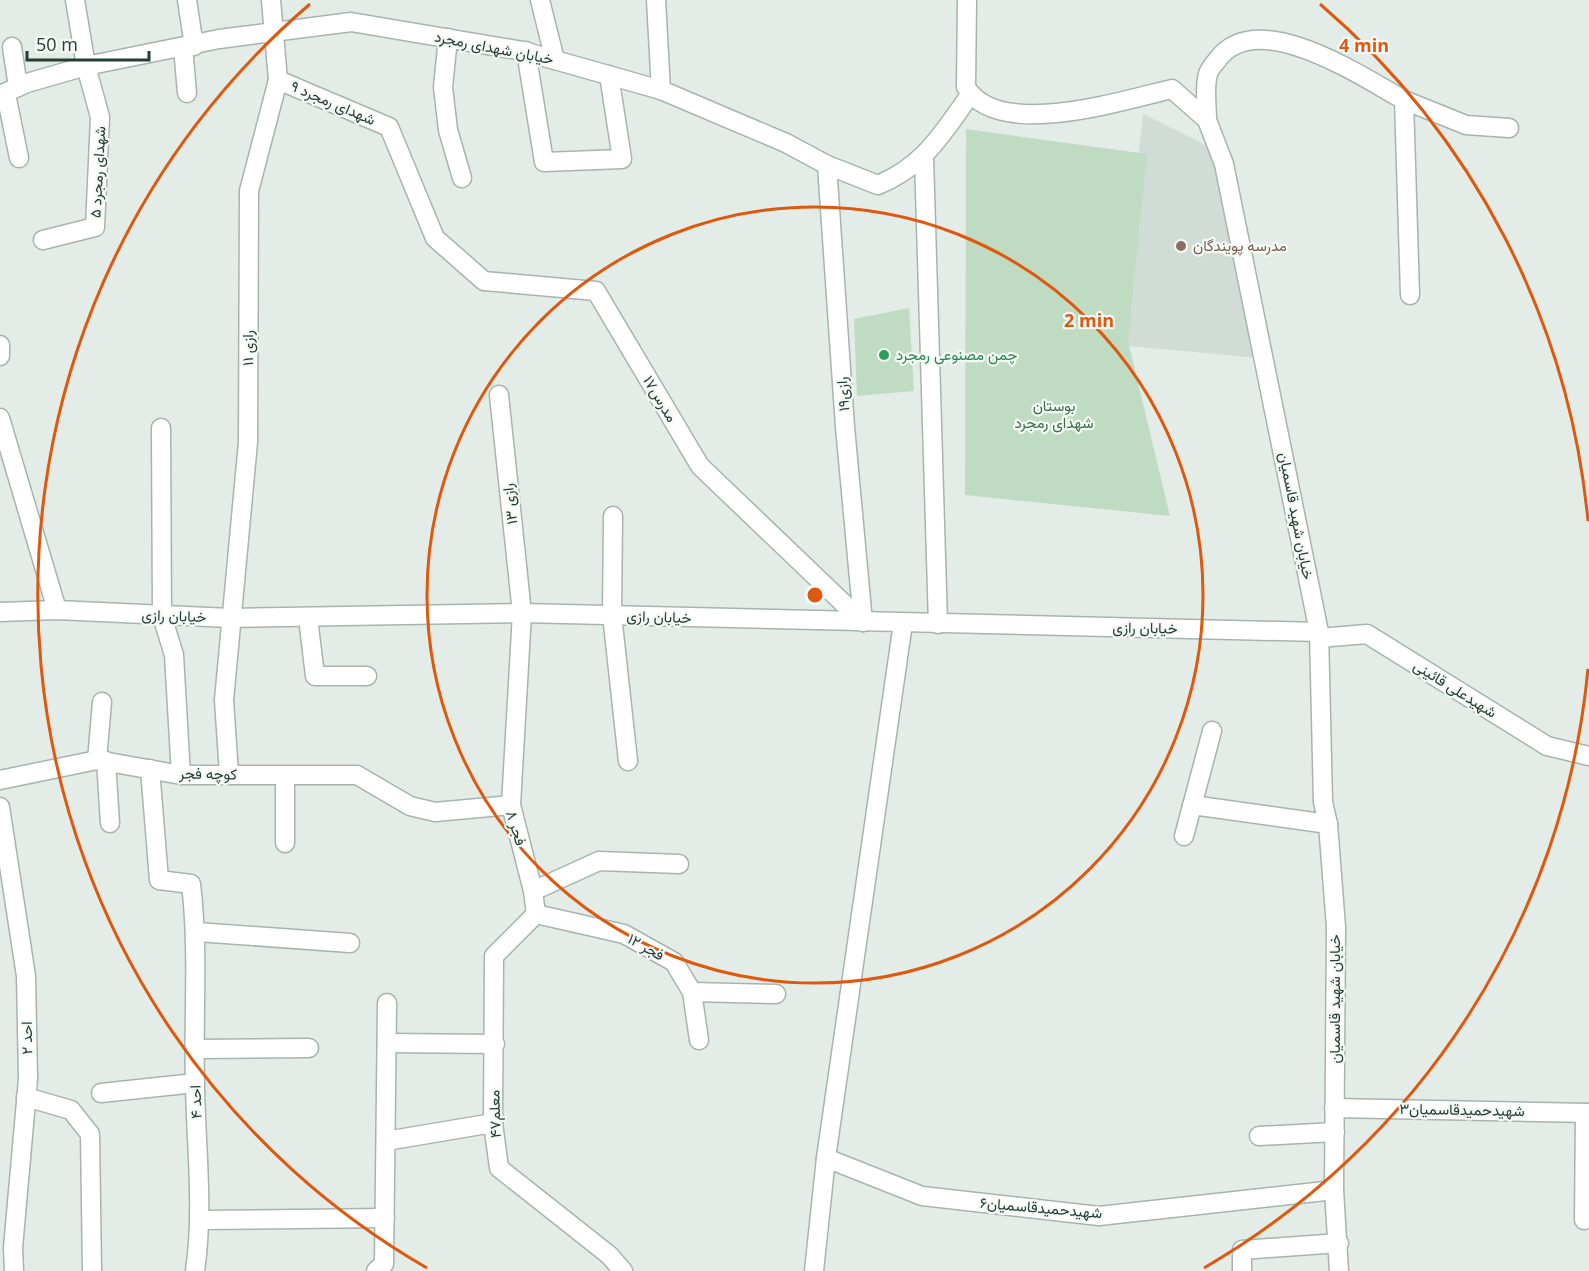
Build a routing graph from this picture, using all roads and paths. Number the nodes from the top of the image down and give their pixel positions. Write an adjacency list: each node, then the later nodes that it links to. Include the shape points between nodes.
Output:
1 (75, 0): 13 (street)
2 (187, 0): 9 (street)
3 (271, 0): 7 (street, شهدای رمجرد ۹)
4 (540, 0): 12 (street)
5 (656, 0): 16 (street)
6 (967, 0): 19 (street, via 966,87)
7 (273, 31): 8 (street, خیابان شهدای رمجرد, via 351,22); 9 (street, خیابان شهدای رمجرد); 15 (street, شهدای رمجرد ۹)
8 (448, 38): 11 (street, خیابان شهدای رمجرد); 26 (street, via 442,87 448,130)
9 (188, 46): 13 (street, خیابان شهدای رمجرد); 18 (street)
10 (12, 47): 17 (street)
11 (526, 51): 12 (street, خیابان شهدای رمجرد); 14 (street, via 544,162 622,159)
12 (555, 60): 14 (street, خیابان شهدای رمجرد)
13 (86, 66): 17 (street, خیابان شهدای رمجرد); 28 (street, شهدای رمجرد ۵, via 100,117 95,227)
14 (609, 75): 16 (street, خیابان شهدای رمجرد)
15 (278, 80): 27 (street, شهدای رمجرد ۹, via 389,127); 41 (street, رازی ۱۱, via 249,191 248,442)
16 (661, 90): 25 (street, خیابان شهدای رمجرد, via 786,143)
17 (8, 92): 23 (street)
18 (187, 93)
19 (970, 95): 21 (street, خیابان شهید قاسمیان, via 1017,115 1074,111 1172,89); 24 (street, خیابان شهدای رمجرد)
20 (1404, 100): 21 (street, via 1333,60 1282,42 1253,39 1226,49 1208,73); 22 (street, via 1466,124); 29 (street)
21 (1207, 120): 46 (street, خیابان شهید قاسمیان, via 1224,164)
22 (1509, 128)
23 (19, 158)
24 (924, 158): 25 (street, خیابان شهدای رمجرد, via 902,175 878,185); 45 (street)
25 (827, 165): 43 (street, رازی۱۹)
26 (462, 178)
27 (435, 238): 43 (street, مدرس۱۷, via 484,281 596,291 700,466)
28 (43, 240)
29 (1410, 295)
30 (0, 345): 31 (street)
31 (0, 356)
32 (499, 395): 38 (street, رازی ۱۳)
33 (0, 418): 36 (street)
34 (161, 428): 40 (street)
35 (613, 516): 39 (street)
36 (57, 610): 37 (street, خیابان رازی); 40 (street, خیابان رازی)
37 (0, 612)
38 (522, 613): 39 (street, خیابان رازی); 42 (street, خیابان رازی); 58 (street, رازی ۱۳)
39 (612, 615): 43 (street, خیابان رازی); 52 (street)
40 (162, 616): 41 (street, خیابان رازی); 55 (street, via 174,655)
41 (230, 618): 42 (street, خیابان رازی); 54 (street, رازی ۱۱, via 224,700)
42 (308, 618): 47 (street, via 315,676)
43 (863, 622): 44 (street, خیابان رازی)
44 (903, 623): 45 (street, خیابان رازی); 89 (street)
45 (938, 624): 46 (street, خیابان رازی)
46 (1319, 635): 50 (street, شهیدعلی قائینی, via 1367,634 1547,746); 63 (street, خیابان شهید قاسمیان, via 1323,802)
47 (367, 676)
48 (102, 702): 51 (street)
49 (1212, 731): 59 (street)
50 (1589, 756)
51 (102, 761): 53 (street, کوچه فجر); 57 (street, کوچه فجر); 62 (street)
52 (628, 761)
53 (150, 769): 55 (street, کوچه فجر); 70 (street, احد ۴, via 159,880 191,884)
54 (229, 774): 55 (street, کوچه فجر); 56 (street, کوچه فجر)
55 (181, 775)
56 (285, 776): 60 (street, کوچه فجر, via 357,774); 65 (street)
57 (0, 780)
58 (511, 805): 60 (street, فجر ۸, via 435,812); 68 (street, فجر ۸)
59 (1192, 805): 63 (street); 64 (street)
60 (410, 806)
61 (0, 807): 67 (street, احد ۲)
62 (110, 823)
63 (1328, 824): 83 (street, خیابان شهید قاسمیان, via 1336,927)
64 (1184, 836)
65 (285, 843)
66 (679, 864): 68 (street, via 599,861)
67 (5, 879): 82 (street, احد ۲, via 26,976)
68 (533, 891): 69 (street, فجر ۸)
69 (536, 914): 72 (street, فجر ۱۲, via 624,934 674,962); 77 (street, معلم۴۷, via 494,956)
70 (197, 932): 71 (street); 79 (street, احد ۴)
71 (350, 943)
72 (693, 992): 73 (street); 75 (street, فجر ۱۲)
73 (776, 994)
74 (387, 1003): 76 (street)
75 (699, 1040)
76 (387, 1043): 77 (street); 88 (street)
77 (495, 1044): 85 (street, معلم۴۷)
78 (309, 1048): 79 (street)
79 (195, 1049): 80 (street, احد ۴)
80 (195, 1083): 81 (street); 92 (street, احد ۴)
81 (101, 1093)
82 (26, 1097): 96 (street, احد ۲); 97 (street, via 71,1110 90,1134)
83 (1334, 1108): 84 (street, شهیدحمیدقاسمیان۳); 86 (street, خیابان شهید قاسمیان)
84 (1587, 1113): 93 (street)
85 (493, 1123): 88 (street); 99 (street, معلم۴۷, via 498,1168 609,1255)
86 (1335, 1132): 87 (street); 90 (street, خیابان شهید قاسمیان)
87 (1259, 1136)
88 (387, 1141): 91 (street)
89 (826, 1158): 90 (street, شهیدحمیدقاسمیان۶, via 922,1197 1099,1216); 100 (street)
90 (1334, 1190): 94 (street, خیابان شهید قاسمیان)
91 (385, 1218): 92 (street); 95 (street, via 384,1264)
92 (200, 1220): 98 (street, احد ۴)
93 (1584, 1220)
94 (1339, 1243): 101 (street, via 1242,1250); 102 (street, خیابان شهید قاسمیان)
95 (380, 1270)
96 (14, 1271)
97 (92, 1271)
98 (195, 1271)
99 (623, 1271)
100 (814, 1271)
101 (1242, 1271)
102 (1340, 1271)

